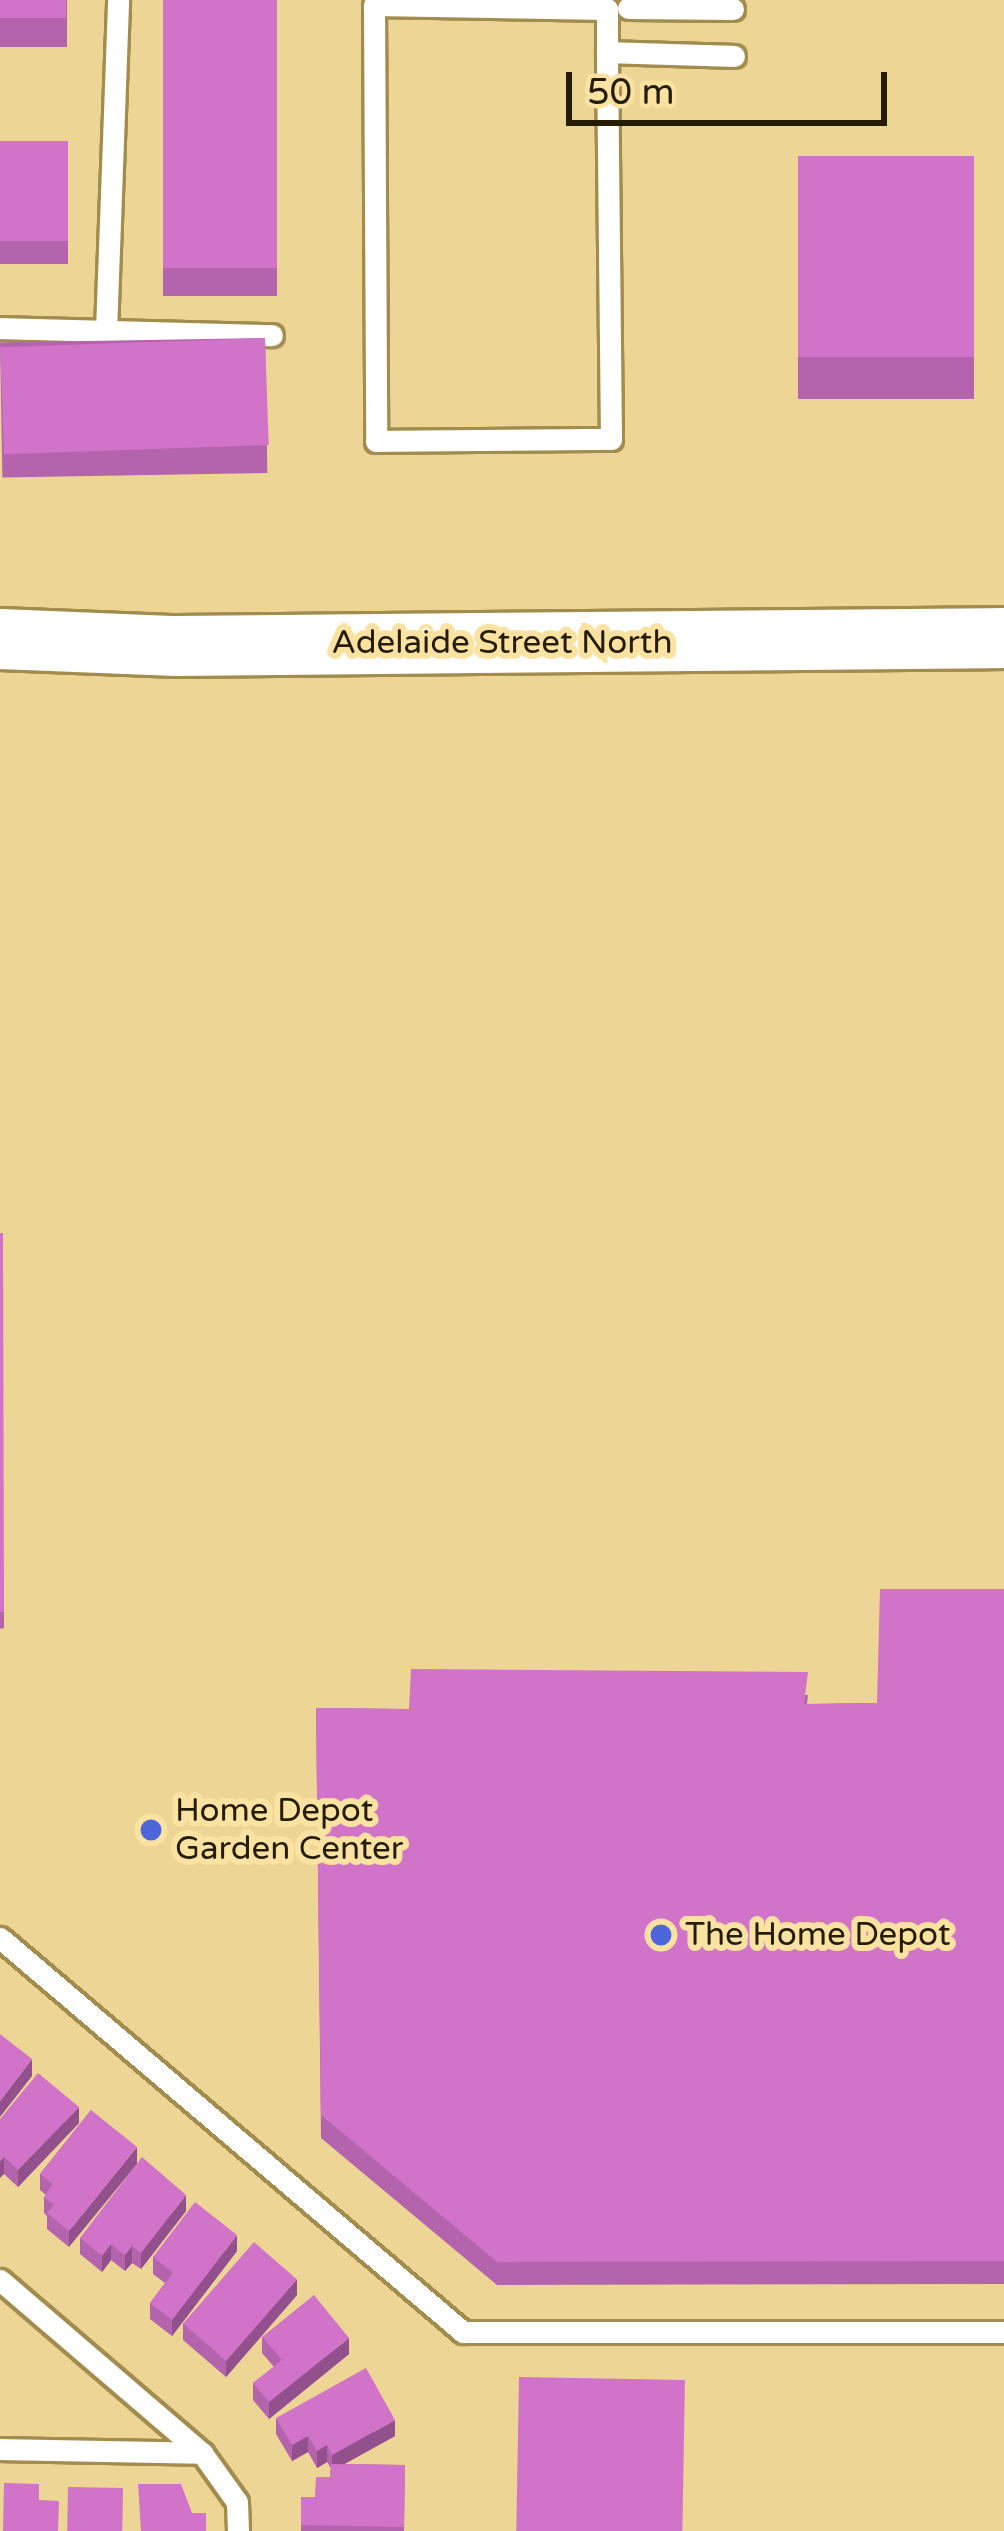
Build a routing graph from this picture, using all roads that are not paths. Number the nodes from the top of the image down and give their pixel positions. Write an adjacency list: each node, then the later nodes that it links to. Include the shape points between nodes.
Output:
1 (118, 0): 7 (lane)
2 (628, 8): 3 (lane)
3 (733, 9)
4 (607, 52): 4 (lane, via 610,439 376,441 374,5 607,9); 5 (lane)
5 (734, 56)
6 (0, 328): 7 (lane)
7 (106, 331): 8 (lane)
8 (272, 334)
9 (1004, 638): 10 (main road, Adelaide Street North, via 200,646)
10 (0, 639)
11 (0, 1938): 13 (lane, via 463,2332)
12 (0, 2280): 15 (lane)
13 (1004, 2332)
14 (0, 2449): 15 (lane)
15 (202, 2453): 16 (lane, via 238,2502)
16 (238, 2531)

